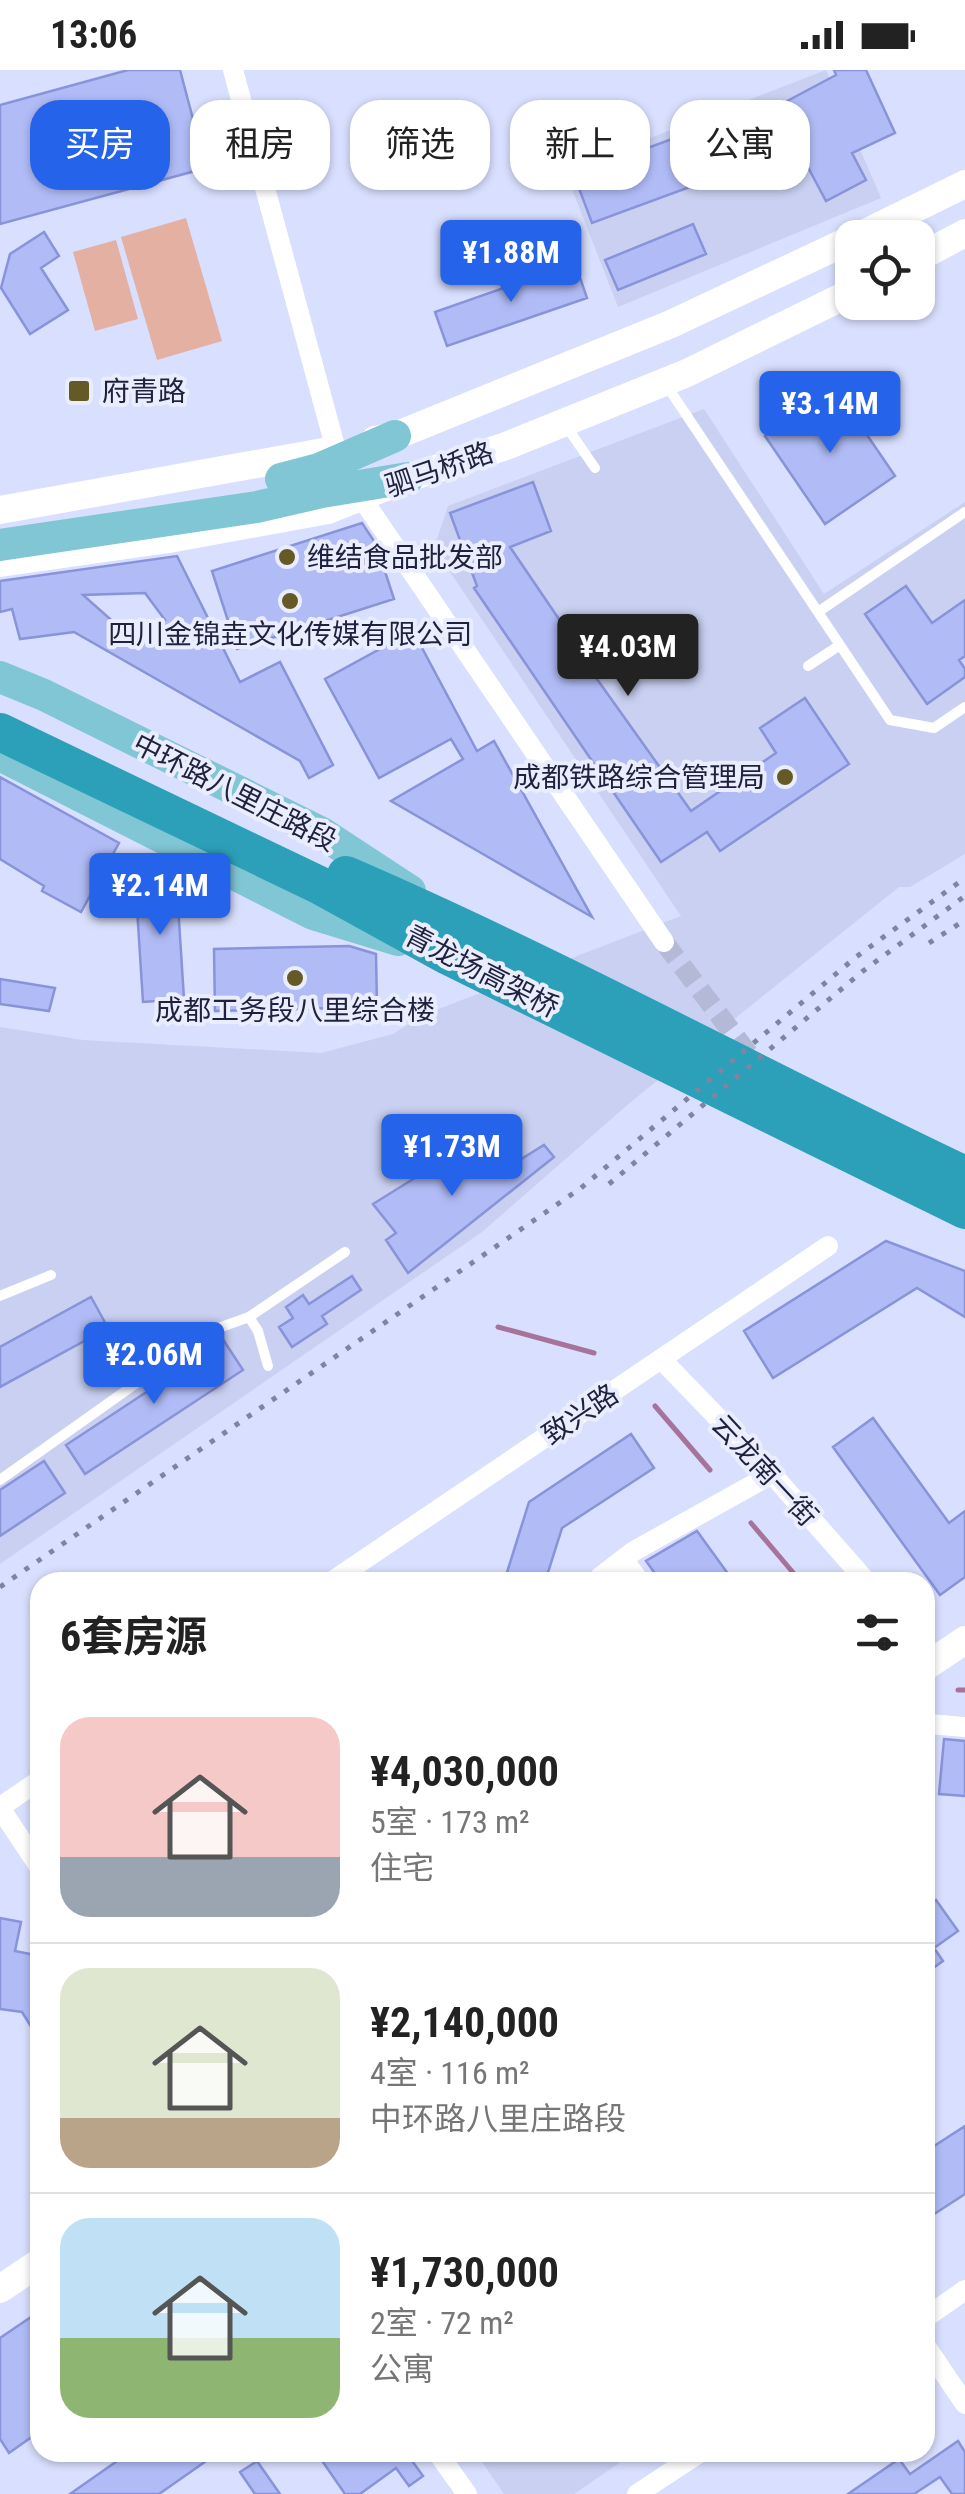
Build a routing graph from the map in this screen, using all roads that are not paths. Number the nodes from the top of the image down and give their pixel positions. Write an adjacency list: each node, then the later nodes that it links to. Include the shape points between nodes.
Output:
1 (234, 70): 12 (street)
2 (965, 184): 3 (main road, 驷马桥路)
3 (891, 220)
4 (965, 234): 6 (main road)
5 (835, 247): 10 (main road, 驷马桥路, via 671,324)
6 (935, 249)
7 (835, 300): 8 (main road, 驷马桥路)
8 (664, 381): 9 (main road, 驷马桥路); 20 (lane)
9 (564, 422): 11 (lane); 13 (main road, 驷马桥路)
10 (395, 436): 12 (main road)
11 (595, 468)
12 (326, 470): 13 (main road); 15 (main road); 17 (main road); 18 (main road, via 256,507)
13 (408, 478): 14 (main road, 驷马桥路)
14 (361, 497): 19 (main road, 驷马桥路, via 328,510 222,530); 29 (street)
15 (0, 510)
16 (965, 512): 20 (lane)
17 (0, 525)
18 (0, 546)
19 (0, 563)
20 (818, 612): 21 (lane)
21 (840, 645): 22 (lane); 24 (lane, via 890,720 934,728)
22 (808, 666)
23 (0, 677): 28 (main road, 中环路八里庄路段, via 320,832)
24 (965, 707)
25 (0, 716): 28 (highway, 青龙场高架桥, via 298,854)
26 (0, 732): 28 (highway, 青龙场高架桥, via 319,884)
27 (0, 754): 28 (main road, via 313,914)
28 (454, 940): 31 (highway, 青龙场高架桥); 32 (highway, 青龙场高架桥)
29 (664, 942)
30 (788, 1106): 31 (street, via 823,1127 906,1142)
31 (965, 1172)
32 (965, 1210)
33 (828, 1246): 38 (street, 致兴路)
34 (345, 1252): 37 (lane)
35 (51, 1275): 36 (lane)
36 (0, 1296)
37 (249, 1317): 39 (lane); 41 (lane, via 210,1331)
38 (661, 1359): 40 (street, 云龙南一街); 43 (street, 致兴路)
39 (268, 1366)
40 (772, 1474): 42 (street); 46 (street, 云龙南一街)
41 (0, 1480)
42 (623, 1560): 44 (street); 45 (street)
43 (347, 1572)
44 (609, 1572)
45 (632, 1572)
46 (858, 1572)
47 (965, 1640): 48 (main road)
48 (935, 1660)
49 (935, 1725): 50 (street)
50 (965, 1727)
51 (30, 1787): 52 (street)
52 (0, 1808): 53 (street)
53 (30, 1853)
54 (30, 2269): 55 (main road)
55 (0, 2289)
56 (965, 2290): 57 (street)
57 (935, 2311)
58 (935, 2360): 59 (street)
59 (965, 2404)
60 (444, 2462): 62 (street)
61 (686, 2462): 63 (street)
62 (466, 2494)
63 (638, 2494)

